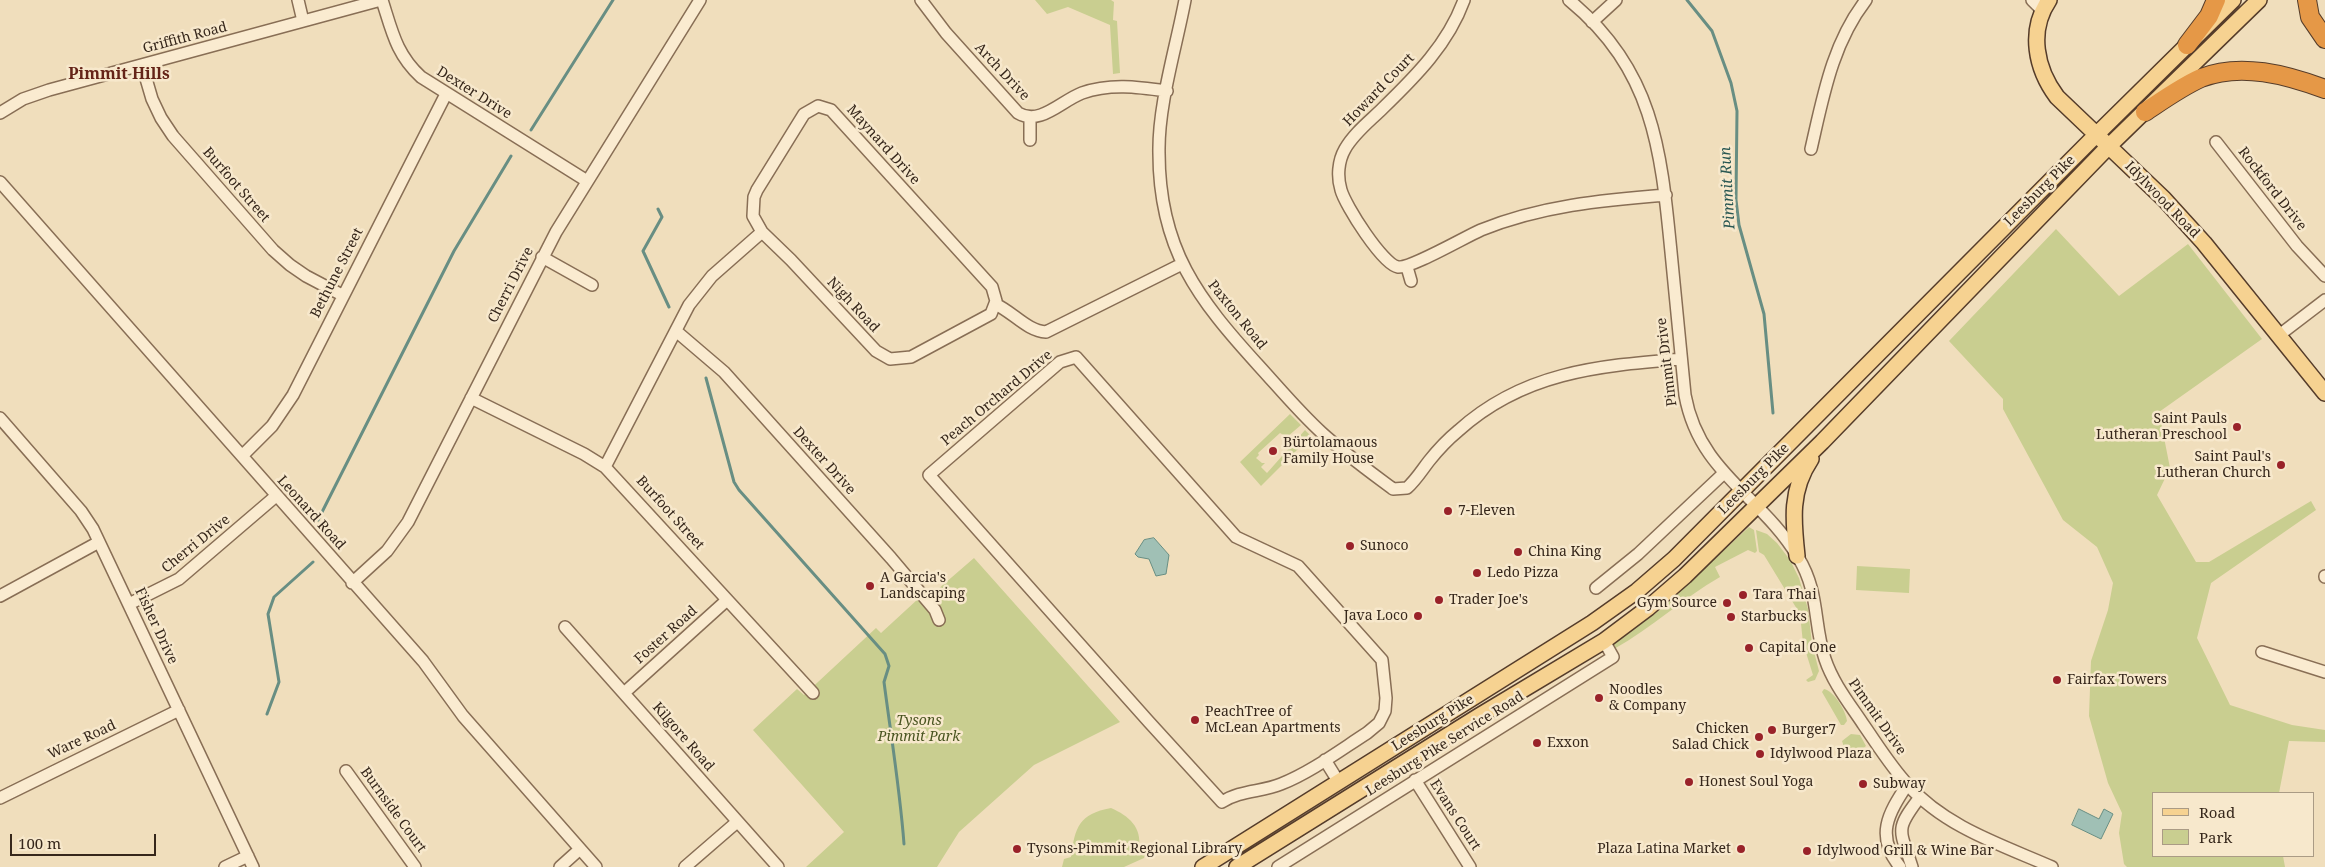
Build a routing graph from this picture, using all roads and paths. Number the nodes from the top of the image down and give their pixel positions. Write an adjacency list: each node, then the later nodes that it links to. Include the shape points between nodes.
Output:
1 (298, 0): 15 (street)
2 (382, 0): 15 (street, Griffith Road); 22 (street, Dexter Drive, via 402,58 421,77)
3 (700, 0): 31 (street, Cherri Drive)
4 (921, 0): 25 (street, Arch Drive, via 946,33 1018,113)
5 (1185, 0): 21 (street, Paxton Road)
6 (1464, 0): 37 (street, Howard Court, via 1450,30 1429,61 1354,137 1340,165 1339,185 1346,204 1386,261)
7 (1570, 0): 16 (street, Pimmit Drive)
8 (1616, 0): 16 (street)
9 (1866, 0): 30 (street, via 1847,28 1836,54)
10 (2216, 0): 18 (highway, via 2209,16)
11 (2233, 0): 18 (main road, Leesburg Pike)
12 (2259, 0): 23 (main road, Leesburg Pike)
13 (2307, 0): 17 (highway, via 2310,17)
14 (2041, 4): 26 (main road, Idylwood Road, via 2036,35 2043,75 2057,97)
15 (304, 21): 19 (street, Griffith Road)
16 (1592, 22): 33 (street, Pimmit Drive, via 1622,59 1642,95 1658,143)
17 (2325, 39)
18 (2187, 45): 26 (main road, Leesburg Pike)
19 (142, 65): 24 (street, Griffith Road, via 34,95); 41 (street, Burfoot Street, via 161,118 205,173 273,250 306,276)
20 (2324, 89): 23 (highway, via 2259,71 2221,73 2186,86)
21 (1167, 91): 25 (street, Arch Drive, via 1134,86 1099,89 1066,100 1038,117); 36 (street, Paxton Road, via 1160,127 1160,180 1166,222)
22 (446, 94): 31 (street, Dexter Drive); 41 (street, Bethune Street)
23 (2145, 112): 29 (main road, Leesburg Pike)
24 (0, 113)
25 (1030, 118): 27 (street)
26 (2096, 135): 29 (main road, Idylwood Road); 54 (main road, Leesburg Pike)
27 (1030, 140)
28 (2216, 142): 38 (street, Rockford Drive, via 2297,246)
29 (2109, 146): 45 (main road, Idylwood Road, via 2204,243); 50 (main road, Leesburg Pike)
30 (1811, 149)
31 (587, 181): 35 (street, Cherri Drive)
32 (0, 182): 51 (street, Leonard Road)
33 (1666, 195): 37 (street, via 1580,203 1530,214 1464,237); 46 (street, Pimmit Drive)
34 (762, 232): 43 (street, Nigh Road, via 876,352 890,359 911,358 985,318); 43 (street, Maynard Drive, via 753,216 757,190 804,114 810,109 824,107 831,110 992,287); 44 (street, via 698,292)
35 (542, 257): 40 (street); 48 (street, Cherri Drive)
36 (1182, 264): 43 (street, via 1046,332 1030,328); 46 (street, Paxton Road, via 1219,322 1302,414 1336,445 1396,490 1407,488 1458,430 1525,387 1582,369)
37 (1407, 267): 39 (street)
38 (2325, 276)
39 (1411, 280)
40 (592, 285)
41 (342, 295): 51 (street, Bethune Street, via 281,415)
42 (2325, 300): 45 (street)
43 (996, 304)
44 (676, 331): 52 (street); 64 (street, Dexter Drive, via 724,372 891,558 935,610)
45 (2278, 336): 47 (main road, Idylwood Road)
46 (1681, 359): 53 (street, Pimmit Drive, via 1692,425 1708,454)
47 (2325, 393)
48 (471, 398): 52 (street, Burfoot Street); 59 (street, Cherri Drive, via 408,522 395,541)
49 (0, 418): 57 (street, Fisher Drive, via 81,511)
50 (1822, 442): 56 (main road, Leesburg Pike); 58 (main road, via 1805,468 1795,497)
51 (242, 456): 55 (street, Leonard Road)
52 (605, 467): 62 (street, Burfoot Street)
53 (1724, 473): 54 (street, Pimmit Drive); 60 (street, via 1638,554)
54 (1741, 492): 56 (street, Pimmit Drive); 75 (main road, Leesburg Pike, via 1674,559 1607,612)
55 (276, 496): 59 (street, Leonard Road); 63 (street, Cherri Drive, via 179,579)
56 (1755, 506): 58 (street, Pimmit Drive); 66 (main road, Leesburg Pike, via 1685,576)
57 (99, 542): 61 (street); 63 (street, Fisher Drive)
58 (1797, 556): 76 (street, Pimmit Drive, via 1816,603 1819,636 1832,677)
59 (352, 583): 80 (street, Leonard Road, via 423,661 463,716)
60 (1596, 588)
61 (0, 596)
62 (728, 600): 69 (street, Foster Road); 70 (street, Burfoot Street)
63 (129, 604): 71 (street, Fisher Drive)
64 (939, 620)
65 (565, 627): 69 (street, Kilgore Road)
66 (1604, 641): 74 (street, Leesburg Pike Service Road, via 1613,658); 89 (main road, Leesburg Pike)
67 (2262, 652): 68 (street)
68 (2325, 672)
69 (624, 693): 79 (street, Kilgore Road)
70 (813, 693)
71 (178, 710): 78 (street, Ware Road); 81 (street, Fisher Drive)
72 (1325, 760): 72 (street, Peach Orchard Drive, via 1379,723 1385,711 1386,698 1382,660 1298,566 1236,537 1076,358 1060,362 929,475 1222,802 1239,794 1284,783); 75 (street)
73 (346, 771): 83 (street, Burnside Court)
74 (1415, 780): 90 (street, Leesburg Pike Service Road); 91 (street, Evans Court)
75 (1338, 781): 88 (main road, Leesburg Pike)
76 (1907, 785): 77 (street, Pimmit Drive); 92 (street, via 1891,810 1886,834 1891,855)
77 (1920, 797): 93 (street, via 1901,825 1900,837); 94 (street, Pimmit Drive, via 1948,819)
78 (0, 798)
79 (737, 822): 86 (street); 87 (street, Kilgore Road)
80 (580, 849): 84 (street); 85 (street, Leonard Road)
81 (250, 862): 82 (street)
82 (225, 867)
83 (415, 867)
84 (560, 867)
85 (596, 867)
86 (685, 867)
87 (778, 867)
88 (1203, 867)
89 (1237, 867)
90 (1278, 867)
91 (1470, 867)
92 (1900, 867)
93 (1912, 867)
94 (2052, 867)

